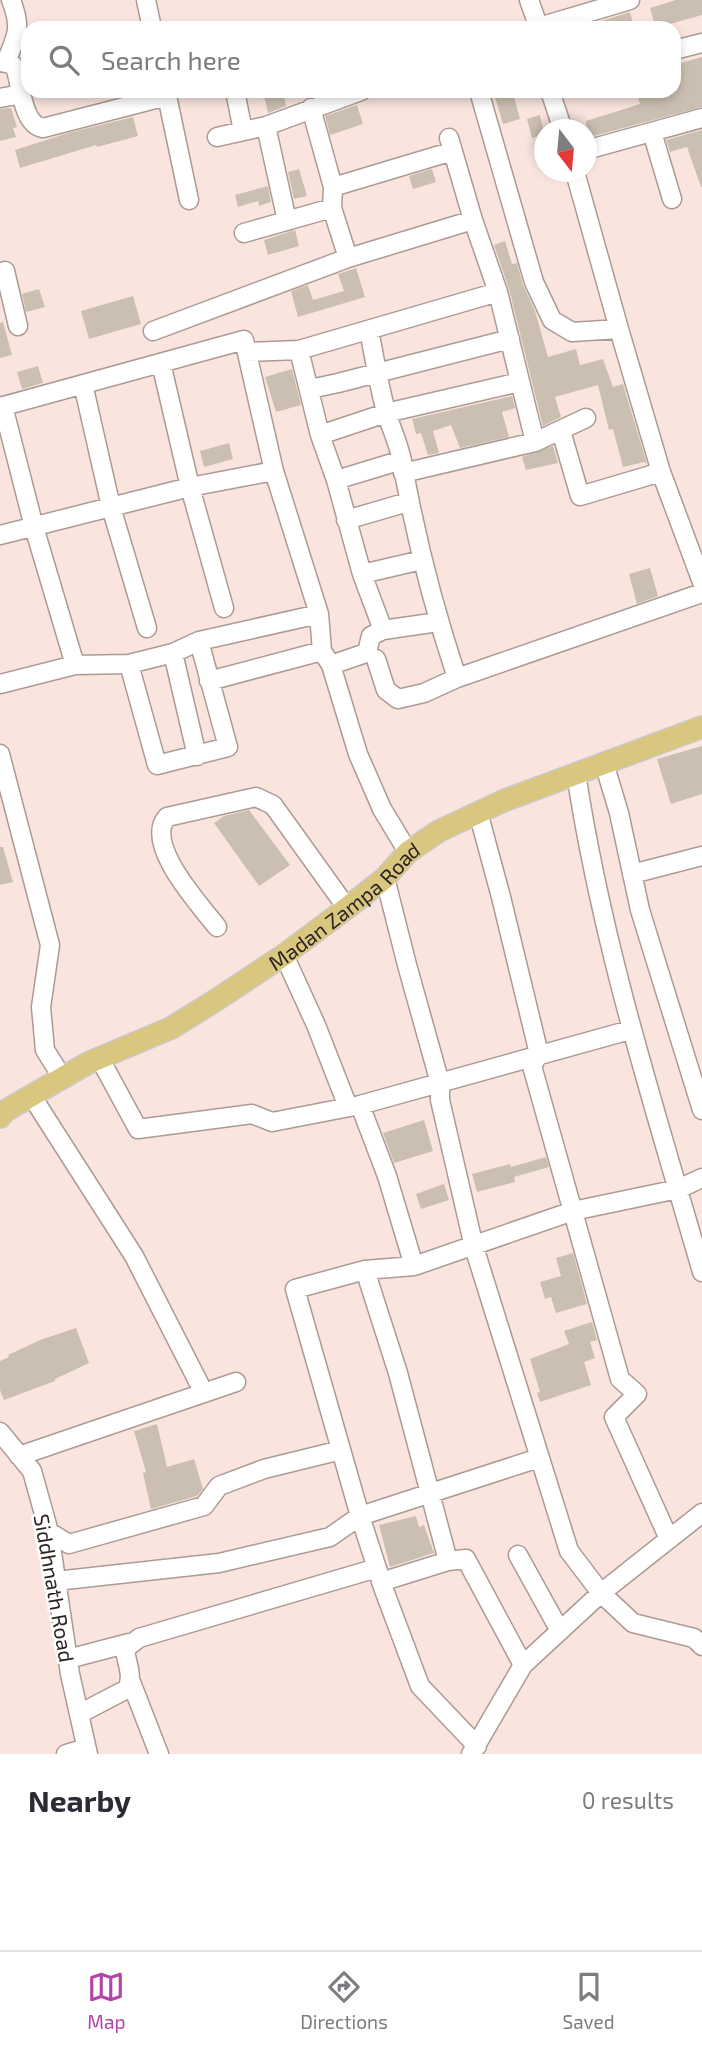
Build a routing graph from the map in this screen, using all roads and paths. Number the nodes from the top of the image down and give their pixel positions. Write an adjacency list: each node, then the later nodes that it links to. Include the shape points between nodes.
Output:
1 (11, 0): 10 (street, via 18,32)
2 (146, 0): 5 (street)
3 (529, 0): 6 (street)
4 (630, 0): 7 (street)
5 (150, 21)
6 (536, 21)
7 (562, 21)
8 (702, 43): 9 (street)
9 (681, 48)
10 (3, 62): 11 (street, via 16,70)
11 (21, 90)
12 (21, 94): 20 (street)
13 (23, 98): 14 (street, via 29,120 43,128)
14 (152, 98)
15 (167, 98): 32 (street)
16 (236, 98): 25 (street)
17 (340, 98): 21 (street)
18 (482, 98): 41 (street, via 534,282 552,320 572,332)
19 (552, 98): 23 (street)
20 (0, 99)
21 (311, 108): 24 (street); 30 (street)
22 (702, 118): 26 (street)
23 (559, 119)
24 (266, 127): 25 (street); 35 (street)
25 (243, 131): 27 (street)
26 (652, 132): 28 (street); 31 (street)
27 (217, 137)
28 (597, 147)
29 (578, 182): 41 (street)
30 (333, 187): 33 (street); 34 (street, via 451,144)
31 (672, 198)
32 (189, 200)
33 (332, 208): 35 (street); 37 (street)
34 (473, 220): 37 (street); 39 (street)
35 (287, 221): 36 (street)
36 (244, 233)
37 (348, 258): 42 (street)
38 (2, 267): 40 (street)
39 (498, 292): 43 (street); 44 (street)
40 (18, 326)
41 (619, 329): 60 (street)
42 (153, 331)
43 (369, 331): 45 (street); 48 (street)
44 (510, 339): 48 (street); 49 (street)
45 (299, 350): 46 (street); 51 (street)
46 (247, 352): 47 (street, via 244,340); 59 (street)
47 (161, 363): 50 (street); 62 (street)
48 (378, 372): 51 (street); 53 (street)
49 (520, 382): 53 (street); 57 (street)
50 (83, 384): 52 (street); 64 (street)
51 (310, 388): 56 (street)
52 (2, 407): 66 (street)
53 (386, 413): 56 (street); 58 (street)
54 (586, 418): 55 (street)
55 (561, 431): 57 (street); 60 (street, via 580,496)
56 (320, 435): 61 (street)
57 (535, 442): 58 (street)
58 (402, 466): 61 (street); 63 (street)
59 (274, 471): 62 (street); 73 (street)
60 (661, 472): 70 (street)
61 (336, 480): 65 (street)
62 (190, 487): 64 (street); 72 (street)
63 (408, 502): 65 (street); 68 (street)
64 (111, 507): 66 (street); 75 (street)
65 (346, 520): 69 (street)
66 (34, 527): 67 (street); 82 (street)
67 (0, 535)
68 (422, 560): 69 (street); 74 (street)
69 (362, 574): 76 (street)
70 (702, 582)
71 (702, 593): 83 (street)
72 (224, 608)
73 (319, 614): 77 (street); 79 (street)
74 (438, 622): 76 (street); 83 (street)
75 (147, 628)
76 (383, 631): 79 (street, via 371,636 363,654)
77 (199, 641): 78 (street); 84 (street)
78 (173, 653): 81 (street); 88 (street)
79 (327, 658): 84 (street); 93 (street, via 358,754)
80 (376, 659): 83 (street, via 386,690 398,699)
81 (129, 664): 82 (street); 88 (street, via 157,765)
82 (75, 665): 85 (street)
83 (457, 678)
84 (209, 681): 88 (street, via 228,747)
85 (0, 684)
86 (702, 727): 89 (main road, Madan Zampa Road)
87 (0, 754): 91 (street)
88 (197, 757)
89 (604, 763): 90 (main road, Madan Zampa Road); 95 (street)
90 (576, 774): 92 (main road, Madan Zampa Road); 100 (street, via 589,856)
91 (6, 803): 103 (street, via 50,945 41,1007 45,1050)
92 (478, 812): 93 (main road, Madan Zampa Road); 101 (street)
93 (408, 852): 96 (main road, Madan Zampa Road)
94 (702, 856): 95 (street)
95 (632, 874): 107 (street)
96 (385, 878): 97 (main road, Madan Zampa Road); 104 (street)
97 (347, 908): 98 (street, via 273,806 256,797 163,821 168,862); 99 (main road, Madan Zampa Road)
98 (217, 927)
99 (284, 955): 102 (main road, Madan Zampa Road, via 171,1028); 106 (street)
100 (630, 1030): 101 (street); 110 (street)
101 (539, 1054): 104 (street); 111 (street, via 532,1066)
102 (100, 1059): 103 (main road, Madan Zampa Road); 106 (street, via 138,1129 252,1114 272,1122)
103 (62, 1077): 105 (main road, Madan Zampa Road)
104 (440, 1083): 106 (street); 112 (street)
105 (31, 1096): 108 (main road, Madan Zampa Road); 117 (street, via 134,1256)
106 (354, 1106): 113 (street, via 387,1176)
107 (702, 1110)
108 (0, 1117)
109 (702, 1178): 110 (street)
110 (678, 1189): 111 (street); 115 (street)
111 (573, 1211): 112 (street); 126 (street, via 620,1379 637,1394 614,1418)
112 (474, 1247): 113 (street); 121 (street)
113 (414, 1266): 114 (street)
114 (365, 1270): 119 (street, via 295,1289); 122 (street)
115 (702, 1272)
116 (236, 1382): 117 (street)
117 (204, 1393): 120 (street)
118 (0, 1432): 120 (street, Siddhnath Road)
119 (341, 1450): 124 (street); 125 (street, via 264,1469 219,1486 204,1506 69,1544)
120 (19, 1456): 125 (street, Siddhnath Road, via 32,1471)
121 (539, 1458): 122 (street); 131 (street, via 569,1550)
122 (429, 1493): 124 (street); 128 (street)
123 (702, 1513): 126 (street)
124 (360, 1516): 129 (street); 130 (street, via 330,1537 219,1563)
125 (49, 1532): 130 (street, Siddhnath Road)
126 (669, 1539): 131 (street)
127 (518, 1555): 132 (street)
128 (448, 1560): 129 (street); 136 (street, via 466,1559)
129 (379, 1575): 133 (street); 139 (street, via 420,1686)
130 (56, 1581): 135 (street, Siddhnath Road)
131 (601, 1593): 132 (street); 134 (street, via 633,1623 694,1638)
132 (560, 1631): 136 (street)
133 (129, 1643): 135 (street); 137 (street, via 125,1648)
134 (702, 1646)
135 (68, 1659): 138 (street, Siddhnath Road)
136 (523, 1665): 139 (street)
137 (131, 1682): 138 (street, via 127,1689); 142 (street)
138 (79, 1714): 140 (street, Siddhnath Road)
139 (474, 1750)
140 (87, 1751): 141 (street)
141 (66, 1754)
142 (159, 1754)

